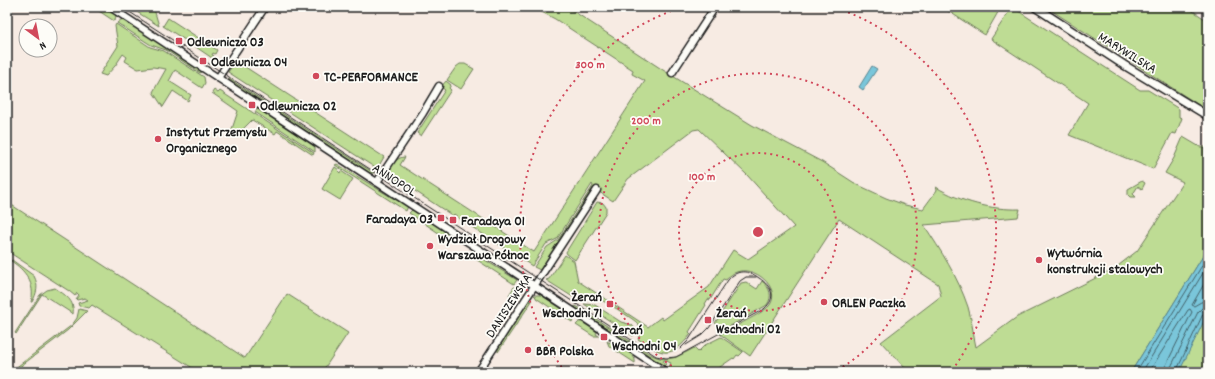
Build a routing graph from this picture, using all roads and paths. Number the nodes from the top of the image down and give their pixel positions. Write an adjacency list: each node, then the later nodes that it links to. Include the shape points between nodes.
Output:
1 (110, 7): 6 (street, ANNOPOL)
2 (265, 7): 6 (street)
3 (715, 7): 5 (street)
4 (1035, 7): 8 (main road, MARYWILSKA)
5 (672, 73)
6 (218, 78): 9 (street, ANNOPOL)
7 (439, 86): 9 (street, via 424,113)
8 (1208, 116)
9 (377, 182): 11 (street, ANNOPOL)
10 (596, 190): 11 (street, DANISZEWSKA)
11 (534, 286): 12 (street, DANISZEWSKA); 13 (street, ANNOPOL)
12 (478, 372)
13 (666, 372)

